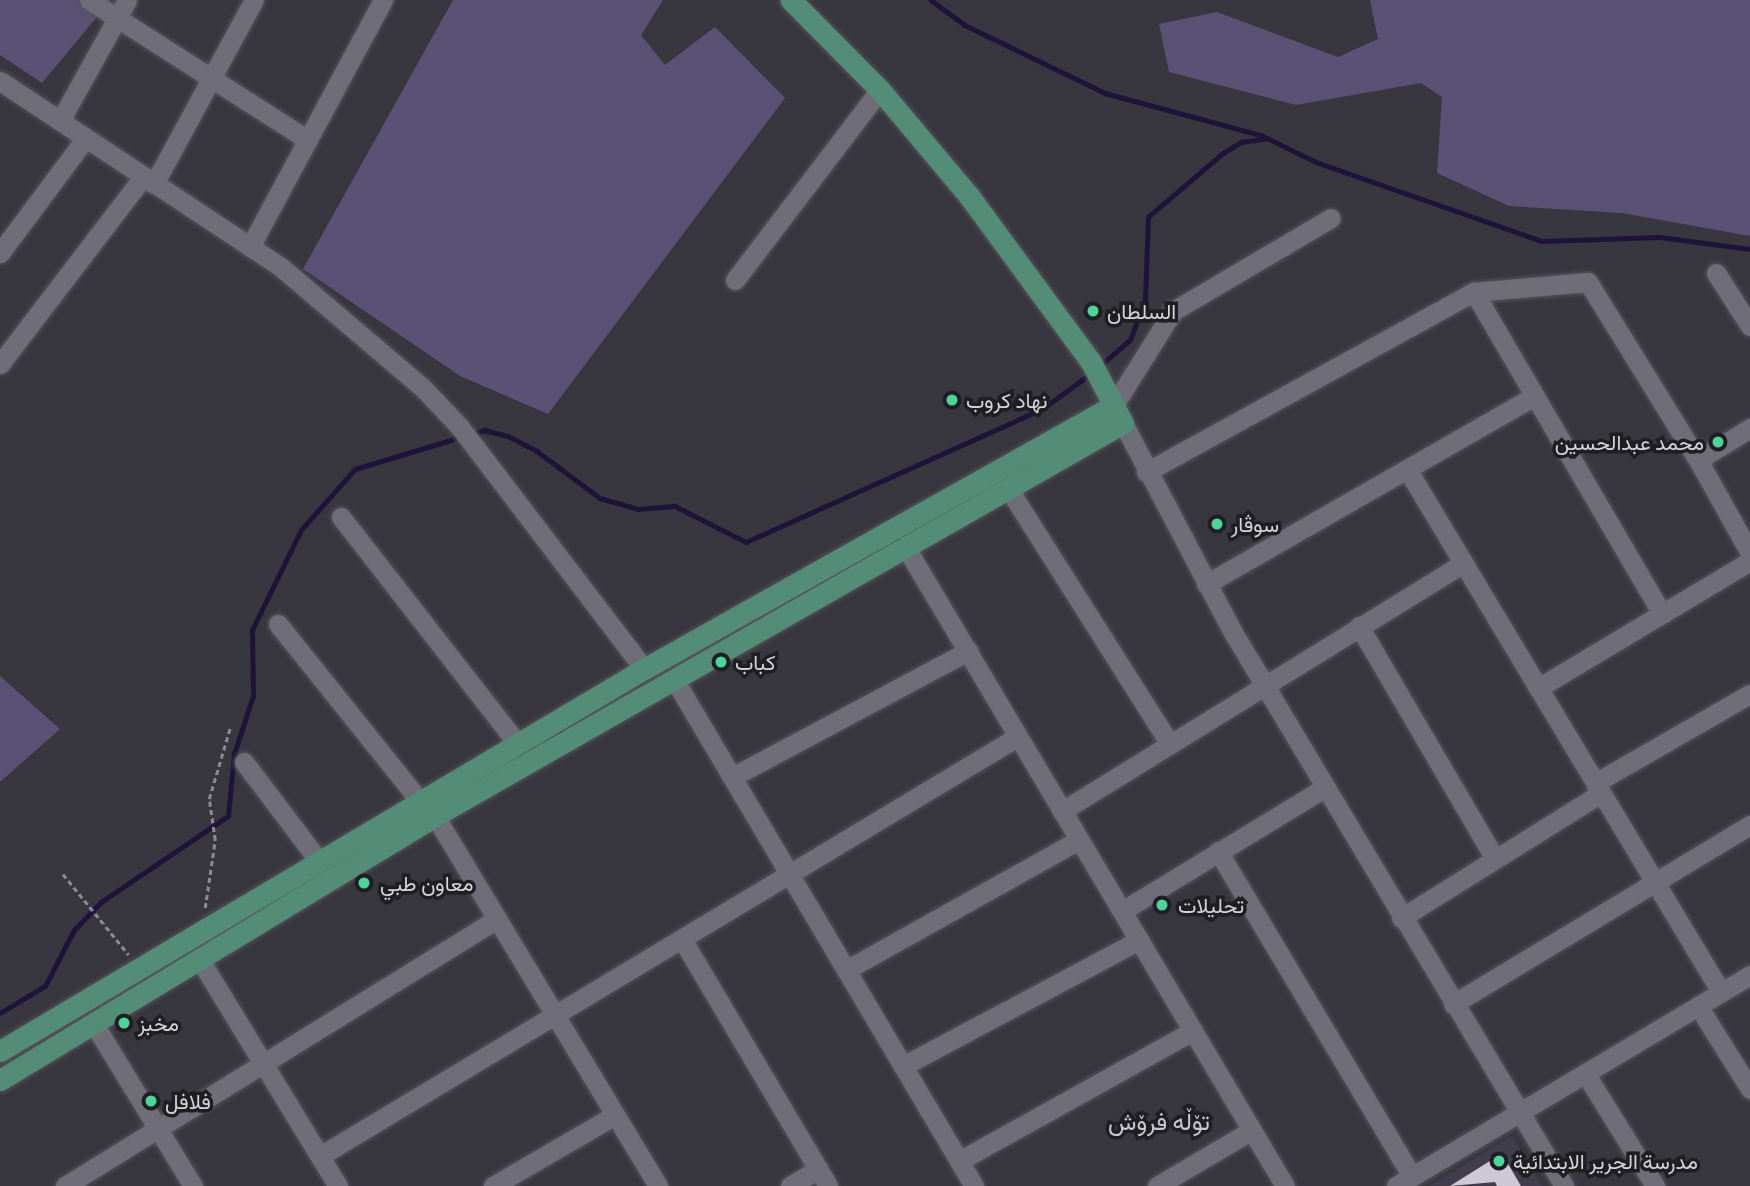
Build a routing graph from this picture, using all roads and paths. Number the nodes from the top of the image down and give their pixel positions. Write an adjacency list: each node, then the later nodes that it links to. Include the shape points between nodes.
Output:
1 (89, 0): 6 (street)
2 (127, 0): 6 (street)
3 (254, 0): 7 (street)
4 (383, 0): 12 (street)
5 (791, 0): 9 (main road)
6 (117, 19): 7 (street); 10 (street)
7 (211, 79): 12 (street); 13 (street)
8 (0, 81): 10 (street)
9 (880, 90): 18 (street); 23 (main road, via 969,196 1096,370)
10 (60, 121): 11 (street)
11 (85, 139): 13 (street); 16 (street)
12 (308, 140): 15 (street)
13 (149, 181): 15 (street); 21 (street)
14 (1331, 218): 23 (street, via 1174,310)
15 (250, 247): 39 (street, via 324,300 459,426)
16 (0, 253)
17 (1716, 273): 20 (street)
18 (735, 279)
19 (1474, 292): 22 (street); 25 (street, via 1588,282); 27 (street)
20 (1750, 326)
21 (0, 364)
22 (1535, 396): 26 (street); 35 (street)
23 (1118, 414): 27 (street); 28 (main road)
24 (1750, 428): 25 (street)
25 (1698, 460): 31 (street)
26 (1407, 469): 33 (street); 34 (street)
27 (1146, 472): 34 (street)
28 (1015, 476): 30 (main road); 39 (main road); 47 (street)
29 (341, 517): 46 (street)
30 (905, 545): 38 (street); 40 (main road)
31 (1750, 553)
32 (1750, 561): 35 (street)
33 (1464, 563): 37 (street); 42 (street)
34 (1206, 584): 41 (street)
35 (1661, 614): 42 (street)
36 (278, 624): 52 (street)
37 (1359, 626): 41 (street); 59 (street)
38 (968, 651): 45 (street); 49 (street)
39 (645, 669): 46 (main road)
40 (674, 679): 49 (street); 54 (main road)
41 (1265, 684): 47 (street); 51 (street)
42 (1538, 688): 50 (street)
43 (1750, 694): 50 (street)
44 (230, 728): 68 (path, via 212,785 215,840)
45 (1017, 737): 53 (street); 63 (street)
46 (517, 743): 52 (main road)
47 (1170, 744): 53 (street)
48 (244, 762): 60 (street)
49 (732, 777): 63 (street)
50 (1598, 788): 59 (street); 64 (street)
51 (1324, 789): 58 (street); 66 (street)
52 (419, 800): 57 (main road)
53 (1062, 811): 56 (street)
54 (435, 816): 61 (main road); 67 (street)
55 (1750, 825): 64 (street)
56 (1080, 839): 65 (street); 73 (street)
57 (349, 841): 60 (main road); 61 (main road)
58 (1218, 851): 65 (street); 94 (street)
59 (1495, 859): 66 (street)
60 (318, 860): 68 (main road)
61 (361, 860): 71 (main road)
62 (63, 874): 72 (path)
63 (789, 874): 69 (street); 73 (street)
64 (1655, 882): 75 (street); 76 (street)
65 (1122, 911): 70 (street)
66 (1401, 918): 76 (street)
67 (497, 919): 78 (street); 82 (street)
68 (202, 929): 72 (main road)
69 (682, 939): 78 (street); 93 (street)
70 (1139, 940): 80 (street); 83 (street)
71 (200, 960): 79 (main road); 82 (street)
72 (137, 967): 81 (main road)
73 (846, 970): 83 (street)
74 (1749, 976): 75 (street)
75 (1721, 992): 77 (street)
76 (1453, 1004): 87 (street)
77 (1698, 1006): 84 (street); 86 (street)
78 (555, 1015): 88 (street); 91 (street)
79 (94, 1024): 85 (main road); 89 (street)
80 (1193, 1031): 90 (street); 92 (street)
81 (0, 1051)
82 (263, 1064): 89 (street); 91 (street)
83 (903, 1066): 92 (street)
84 (1585, 1073): 87 (street); 105 (street)
85 (0, 1080)
86 (1750, 1089)
87 (1519, 1112): 94 (street); 104 (street)
88 (615, 1115): 98 (street); 99 (street)
89 (158, 1128): 95 (street); 96 (street)
90 (1252, 1130): 102 (street); 103 (street)
91 (320, 1156): 97 (street)
92 (959, 1161): 101 (street)
93 (823, 1177): 100 (street)
94 (1404, 1181)
95 (65, 1186)
96 (193, 1186)
97 (338, 1186)
98 (493, 1186)
99 (657, 1186)
100 (790, 1186)
101 (974, 1186)
102 (1157, 1186)
103 (1285, 1186)
104 (1563, 1186)
105 (1655, 1186)

